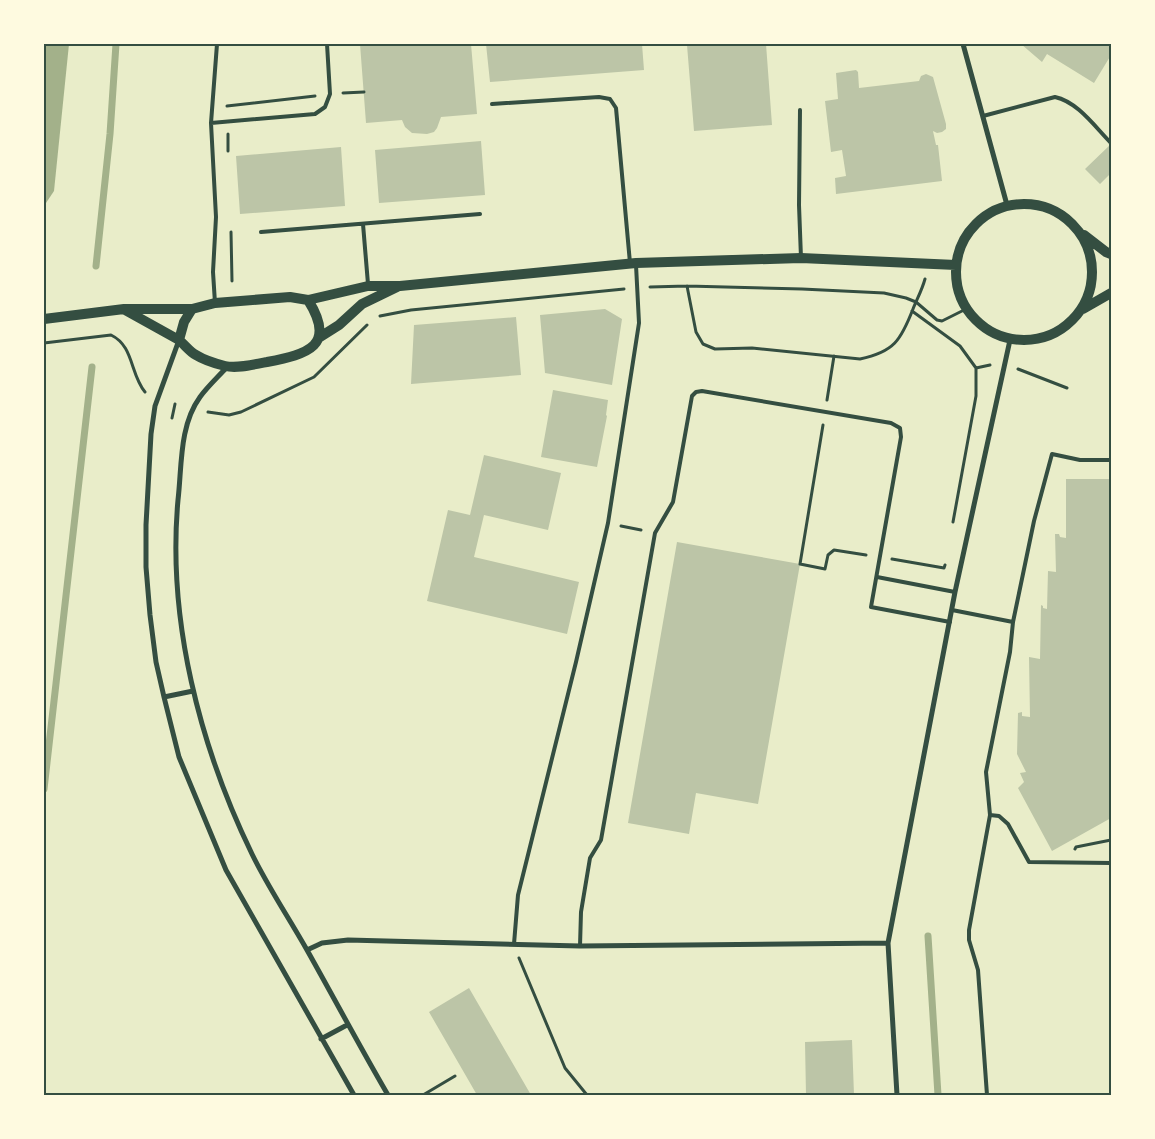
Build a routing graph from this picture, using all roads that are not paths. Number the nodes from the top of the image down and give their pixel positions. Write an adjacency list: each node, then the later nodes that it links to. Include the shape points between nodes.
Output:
1 (217, 44): 7 (lane)
2 (327, 44): 7 (lane, via 330,94 325,107 316,114)
3 (963, 44): 6 (street)
4 (492, 104): 16 (lane, via 610,98 616,108)
5 (800, 110): 15 (lane)
6 (983, 116): 8 (lane, via 1055,97 1065,99); 9 (street)
7 (210, 123): 22 (lane, via 216,218)
8 (1111, 143)
9 (1007, 205): 13 (main road, via 1028,203 1048,207 1066,217); 17 (main road, via 972,227 961,245)
10 (480, 214): 11 (lane)
11 (363, 224): 12 (lane); 18 (lane)
12 (262, 232)
13 (1080, 232): 14 (main road); 25 (main road, via 1090,250 1093,270 1091,291)
14 (1111, 254)
15 (801, 258): 16 (main road); 17 (main road)
16 (633, 263): 19 (main road); 42 (lane, via 640,323 608,523 518,895)
17 (956, 265): 29 (main road, via 958,288 966,309 993,334)
18 (368, 286): 19 (main road); 21 (main road)
19 (400, 286): 27 (main road, via 362,304)
20 (1111, 293): 25 (main road)
21 (308, 300): 22 (main road, via 290,297); 27 (main road, via 320,323)
22 (215, 303): 23 (main road)
23 (192, 309): 24 (main road); 28 (main road)
24 (119, 310): 26 (main road); 28 (main road)
25 (1082, 310): 29 (main road, via 1051,336 1031,341)
26 (44, 319)
27 (320, 338): 30 (main road, via 310,350 292,357)
28 (179, 340): 30 (main road, via 197,356); 38 (street, via 157,399 151,434 146,524 146,568 156,662)
29 (1010, 340): 33 (street)
30 (227, 367): 37 (street, via 200,398 184,437 176,523 180,609)
31 (1111, 460): 36 (lane, via 1080,460 1052,454)
32 (877, 576): 33 (lane); 35 (lane, via 871,607); 43 (lane, via 900,428 891,423 702,391 692,396 673,502 655,533 601,840 590,858 580,912)
33 (956, 592): 34 (street)
34 (952, 610): 35 (street); 36 (lane)
35 (950, 622): 41 (street)
36 (1013, 622): 39 (lane, via 986,772)
37 (193, 691): 38 (street); 44 (street, via 228,802 253,855)
38 (164, 697): 46 (street, via 179,758 226,870)
39 (990, 815): 40 (lane, via 999,816 1008,824 1029,862); 50 (lane, via 969,930 978,970)
40 (1111, 863)
41 (888, 943): 43 (street); 49 (street)
42 (514, 944): 43 (street); 44 (street, via 348,940 322,943)
43 (580, 946)
44 (308, 950): 45 (street)
45 (347, 1025): 46 (street); 48 (street)
46 (321, 1039): 47 (street)
47 (354, 1095)
48 (388, 1095)
49 (898, 1095)
50 (987, 1095)

